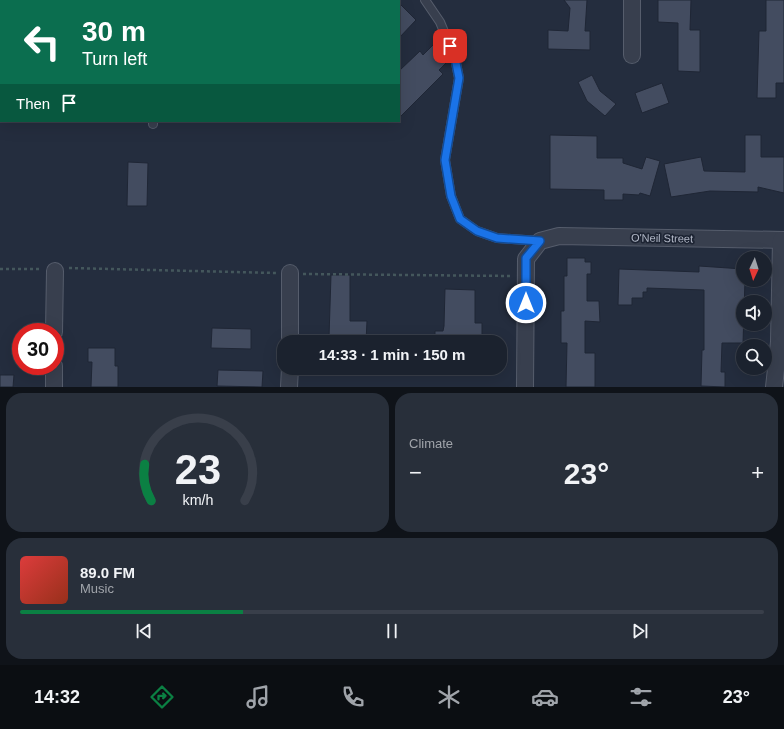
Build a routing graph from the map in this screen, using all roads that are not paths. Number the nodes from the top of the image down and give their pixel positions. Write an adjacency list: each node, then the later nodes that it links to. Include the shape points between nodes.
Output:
1 (425, 0): 5 (lane, via 440,22 455,58 459,78 445,160 451,196 460,219 477,231 497,238)
2 (632, 0): 3 (street)
3 (632, 55)
4 (782, 240): 5 (street, O'Neil Street, via 559,236); 15 (street, via 779,342)
5 (540, 241): 14 (street, via 526,258)
6 (55, 272): 8 (street)
7 (290, 273): 9 (street)
8 (54, 323)
9 (290, 335)
10 (54, 375): 12 (street)
11 (290, 375): 13 (street)
12 (54, 387)
13 (290, 387)
14 (525, 387)
15 (774, 387)

